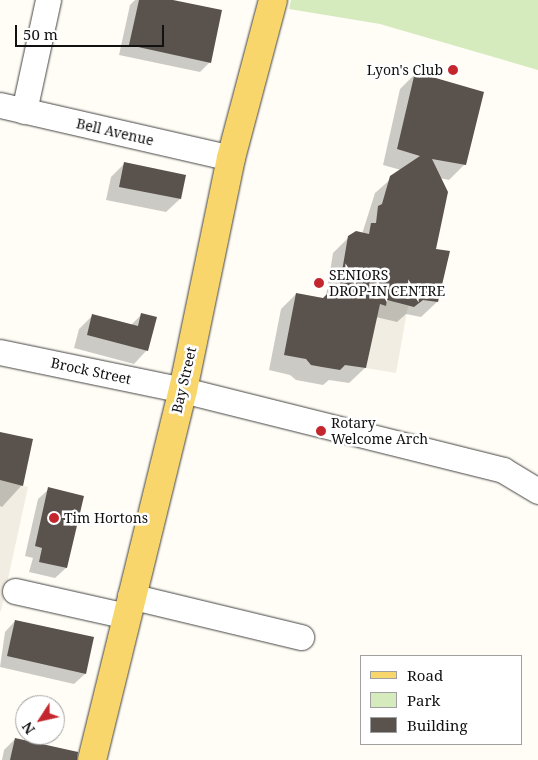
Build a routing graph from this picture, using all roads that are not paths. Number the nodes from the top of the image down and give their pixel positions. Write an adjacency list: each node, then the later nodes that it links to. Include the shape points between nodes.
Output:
1 (48, 0): 4 (street)
2 (273, 0): 5 (main road, Bay Street)
3 (0, 105): 4 (street, Bell Avenue)
4 (24, 111): 5 (street, Bell Avenue)
5 (231, 158): 7 (main road, Bay Street)
6 (0, 352): 7 (street, Brock Street)
7 (183, 390): 8 (street, Brock Street, via 503,470); 10 (main road, Bay Street)
8 (538, 490)
9 (15, 591): 10 (street)
10 (128, 606): 11 (street); 12 (main road, Bay Street)
11 (301, 637)
12 (92, 760)

